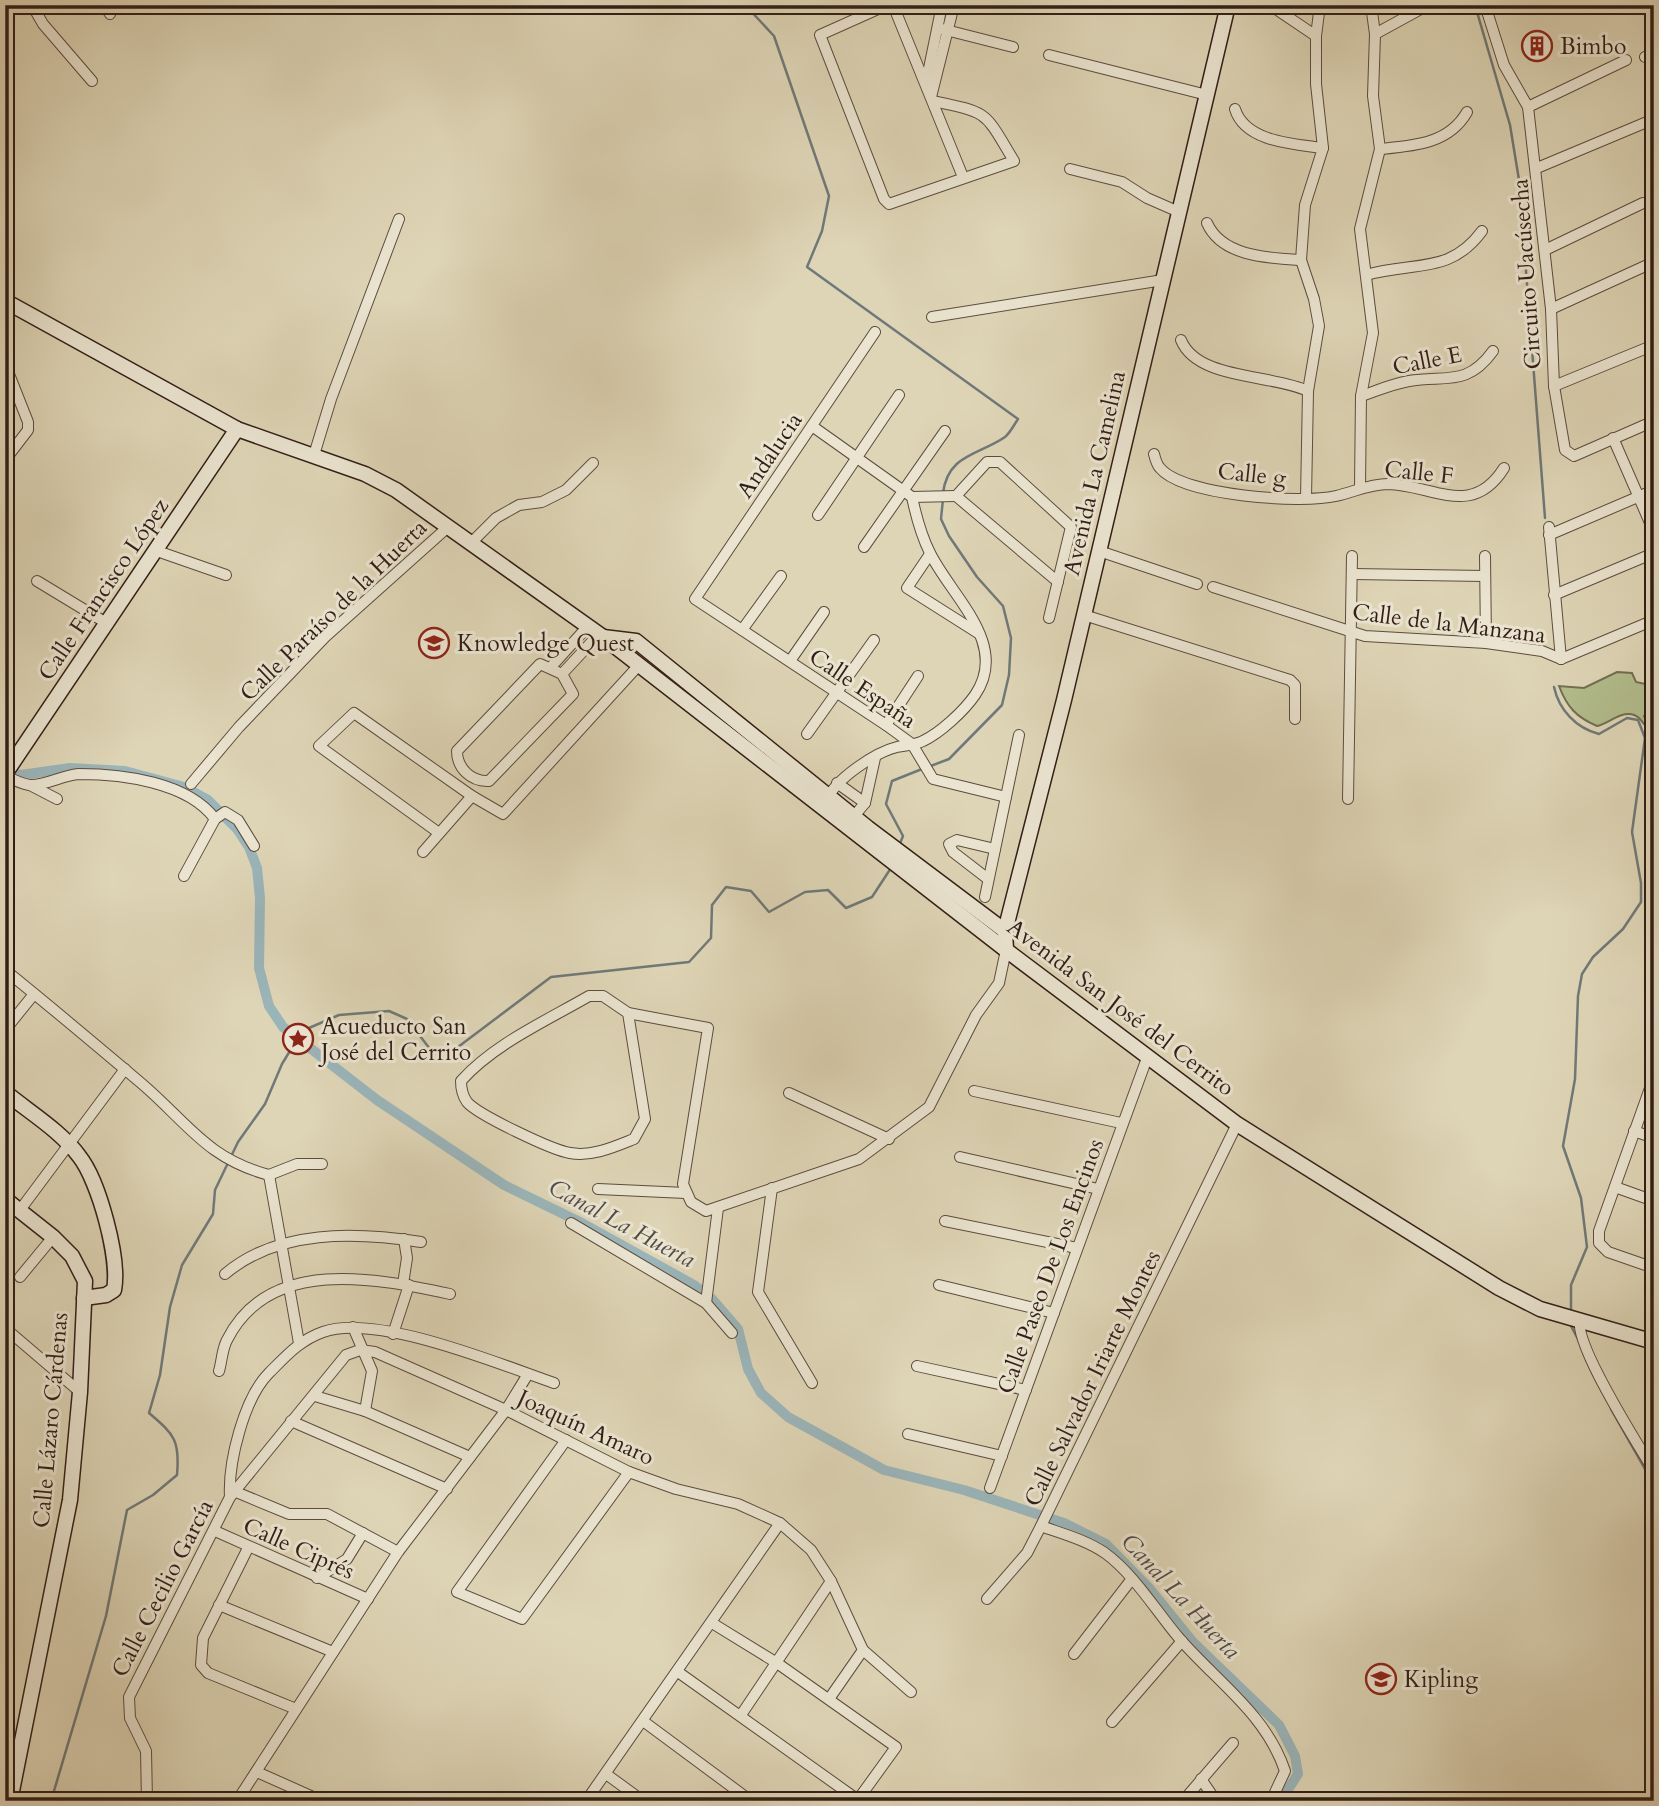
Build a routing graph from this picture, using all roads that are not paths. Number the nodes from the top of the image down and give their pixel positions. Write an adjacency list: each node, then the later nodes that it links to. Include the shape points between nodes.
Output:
1 (32, 5): 18 (street)
2 (887, 5): 30 (street, via 820,35 879,187 888,204)
3 (893, 5): 19 (street)
4 (942, 5): 12 (street)
5 (954, 5): 12 (street)
6 (1228, 5): 20 (street, Avenida La Camelina)
7 (1270, 5): 14 (street)
8 (1320, 5): 14 (street)
9 (1371, 5): 13 (street)
10 (1428, 5): 13 (street)
11 (1485, 5): 22 (street, Circuito Uacúsecha, via 1504,65)
12 (943, 29): 15 (street); 19 (street); 21 (street)
13 (1375, 34): 27 (street, via 1373,96)
14 (1316, 36): 26 (street, via 1315,84)
15 (1013, 47)
16 (1049, 55): 20 (street)
17 (1626, 60): 22 (street)
18 (92, 80)
19 (926, 84): 21 (street)
20 (1207, 95): 32 (street, Avenida La Camelina)
21 (932, 99): 30 (street); 30 (street, via 978,110 989,119 1014,161)
22 (1528, 107): 28 (street, Circuito Uacúsecha)
23 (1235, 109): 26 (street, via 1242,122 1270,138)
24 (1467, 112): 27 (street, via 1460,125 1430,142)
25 (1654, 119): 28 (street)
26 (1323, 148): 37 (street, via 1305,205)
27 (1380, 149): 39 (street, via 1360,229)
28 (1537, 168): 36 (street, Circuito Uacúsecha)
29 (1070, 169): 32 (street, via 1122,182)
30 (963, 177)
31 (1643, 203): 36 (street)
32 (1179, 212): 40 (street, Avenida La Camelina)
33 (400, 219): 59 (street)
34 (1207, 223): 37 (street, via 1214,236 1247,254)
35 (1482, 231): 39 (street, via 1470,248 1456,257)
36 (1545, 250): 42 (street, Circuito Uacúsecha)
37 (1301, 260): 50 (street, via 1319,326)
38 (1654, 262): 42 (street)
39 (1366, 275): 52 (street, via 1373,333)
40 (1163, 279): 43 (street); 77 (street, Avenida La Camelina)
41 (5, 300): 55 (street, Avenida San José del Cerrito)
42 (1551, 309): 49 (street, Circuito Uacúsecha)
43 (932, 317)
44 (875, 332): 54 (street, Andalucia)
45 (1181, 340): 50 (street, via 1198,362 1235,374 1290,382)
46 (1654, 345): 49 (street)
47 (1493, 351): 52 (street, Calle E, via 1482,367 1465,376 1411,381)
48 (5, 364): 61 (street, via 28,422 28,430)
49 (1554, 386): 57 (street, Circuito Uacúsecha, via 1564,450 1574,456)
50 (1308, 391): 70 (street)
51 (899, 395): 60 (street)
52 (1361, 396): 64 (street)
53 (1654, 421): 57 (street, Circuito Uacúsecha)
54 (812, 426): 60 (street); 91 (street, Andalucia)
55 (237, 429): 59 (street, Avenida San José del Cerrito); 76 (street, Calle Francisco López)
56 (945, 431): 65 (street)
57 (1613, 438): 69 (street)
58 (1154, 454): 70 (street, Calle g, via 1159,468 1169,476 1207,490 1261,498)
59 (314, 455): 72 (street, Avenida San José del Cerrito, via 396,490)
60 (856, 459): 65 (street); 71 (street)
61 (5, 460)
62 (593, 463): 74 (street, via 566,490 496,518)
63 (1504, 468): 64 (street, Calle F, via 1494,484 1465,496 1388,484)
64 (1360, 487): 70 (street, Calle g, via 1335,496)
65 (902, 490): 68 (street); 75 (street)
66 (1654, 490): 69 (street)
67 (952, 496): 68 (street); 87 (street); 87 (street, via 987,463 1000,462 1070,527)
68 (912, 497): 79 (street)
69 (1638, 497): 73 (street); 90 (street, via 1549,531)
70 (1306, 498)
71 (818, 515)
72 (448, 527): 74 (street, Avenida San José del Cerrito); 119 (street, Calle Paraíso de la Huerta, via 325,637)
73 (1654, 532)
74 (470, 544): 98 (street, Avenida San José del Cerrito)
75 (864, 547)
76 (157, 551): 83 (street); 96 (street, Calle Francisco López)
77 (1098, 551): 88 (street); 93 (street, Avenida La Camelina)
78 (1654, 553): 90 (street)
79 (930, 554): 100 (street, via 967,607); 100 (street, via 907,588)
80 (1352, 556): 82 (street)
81 (1485, 556): 85 (street)
82 (1352, 574): 85 (street); 99 (street)
83 (226, 575)
84 (781, 576): 97 (street)
85 (1485, 576): 103 (street)
86 (37, 581): 96 (street)
87 (1058, 582): 94 (street)
88 (1197, 584)
89 (1213, 587): 99 (street, Calle de la Manzana)
90 (1554, 595): 105 (street)
91 (695, 599): 97 (street, Calle España)
92 (824, 612): 106 (street)
93 (1084, 615): 112 (street, via 1290,680 1295,685); 137 (street, Avenida La Camelina)
94 (1049, 618)
95 (1654, 620): 105 (street)
96 (108, 624): 118 (street, Calle Francisco López)
97 (742, 630): 106 (street, Calle España)
98 (597, 632): 102 (street, Avenida San José del Cerrito); 104 (street, Avenida San José del Cerrito); 108 (street); 109 (street)
99 (1351, 632): 103 (street, Calle de la Manzana); 125 (street)
100 (979, 633): 116 (street, via 985,673 975,696 931,736)
101 (874, 640): 111 (street)
102 (636, 641): 104 (street, via 624,644); 121 (street, Avenida San José del Cerrito)
103 (1486, 643): 105 (street, Calle de la Manzana, via 1542,651)
104 (625, 654): 107 (street, Avenida San José del Cerrito)
105 (1561, 659)
106 (790, 661): 111 (street, Calle España)
107 (639, 665): 121 (street, Avenida San José del Cerrito); 122 (street, via 503,814)
108 (551, 667): 109 (street); 109 (street, via 540,664 457,751 466,773 481,782 489,781 573,694)
109 (562, 674)
110 (918, 676): 113 (street)
111 (837, 692): 113 (street, Calle España); 114 (street)
112 (1295, 719)
113 (886, 724): 116 (street, Calle España)
114 (807, 734)
115 (1019, 735): 123 (street)
116 (912, 744): 117 (street); 123 (street, Calle España, via 938,781)
117 (875, 758): 121 (street); 126 (street)
118 (6, 774): 120 (street)
119 (191, 784)
120 (30, 785): 124 (street); 127 (street, via 75,774 111,775 173,789)
121 (830, 795): 126 (street); 128 (street, Avenida San José del Cerrito)
122 (472, 796): 129 (street); 129 (street, via 354,713 320,747)
123 (1006, 797): 131 (street)
124 (57, 799)
125 (1349, 799)
126 (865, 803): 128 (street)
127 (220, 815): 130 (street, via 239,820); 134 (street)
128 (851, 821): 133 (street, Avenida San José del Cerrito)
129 (439, 833): 132 (street)
130 (254, 846)
131 (995, 849): 135 (street); 135 (street, via 957,840 949,844)
132 (423, 852)
133 (903, 861): 137 (street, Avenida San José del Cerrito); 138 (street, Avenida San José del Cerrito)
134 (184, 876)
135 (988, 879): 136 (street)
136 (985, 897)
137 (1005, 931): 138 (street, Avenida La Camelina)
138 (1006, 950): 143 (street, Avenida San José del Cerrito); 153 (street, via 999,983 976,1015 929,1107)
139 (5, 970): 140 (street)
140 (34, 994): 142 (street); 144 (street)
141 (628, 1013): 141 (street, via 603,996 589,996 471,1071 461,1081 461,1090 483,1115 569,1153 601,1150 634,1139 645,1119); 162 (street, via 708,1028 683,1184)
142 (5, 1030)
143 (1147, 1058): 149 (street, Calle Paseo De Los Encinos); 150 (street, Avenida San José del Cerrito)
144 (125, 1069): 154 (street); 157 (street, via 217,1155)
145 (1654, 1077): 151 (street)
146 (974, 1091): 149 (street)
147 (5, 1092): 154 (street)
148 (789, 1093): 153 (street)
149 (1121, 1123): 161 (street, Calle Paseo De Los Encinos)
150 (1237, 1124): 184 (street, Avenida San José del Cerrito, via 1499,1288); 213 (street, Calle Salvador Iriarte Montes)
151 (1634, 1131): 152 (street); 158 (street)
152 (1654, 1138)
153 (889, 1139): 159 (street, via 859,1159)
154 (68, 1144): 166 (street); 181 (street, via 80,1157 95,1189 116,1262 114,1290)
155 (960, 1157): 161 (street)
156 (322, 1164): 157 (street, via 297,1164)
157 (268, 1175): 172 (street)
158 (1615, 1187): 164 (street); 174 (street, via 1599,1243 1608,1252)
159 (772, 1188): 165 (street); 196 (street, via 758,1292)
160 (598, 1189): 162 (street)
161 (1098, 1189): 173 (street, Calle Paseo De Los Encinos)
162 (686, 1193): 165 (street, via 698,1208)
163 (5, 1199): 166 (street, Calle Lázaro Cárdenas)
164 (1654, 1201)
165 (718, 1208): 182 (street)
166 (20, 1210): 169 (street, Calle Lázaro Cárdenas)
167 (946, 1221): 173 (street)
168 (571, 1223): 182 (street)
169 (53, 1237): 176 (street); 181 (street, Calle Lázaro Cárdenas, via 80,1269)
170 (404, 1239): 171 (street); 172 (street, via 320,1236); 178 (street)
171 (421, 1242)
172 (283, 1243): 175 (street, via 243,1259); 177 (street)
173 (1077, 1248): 183 (street, Calle Paseo De Los Encinos)
174 (1654, 1268)
175 (225, 1274)
176 (20, 1277)
177 (290, 1284): 178 (street, via 324,1279); 190 (street); 193 (street, via 251,1305 226,1341)
178 (406, 1285): 180 (street); 188 (street)
179 (939, 1285): 183 (street)
180 (450, 1294)
181 (84, 1298): 198 (street, Calle Lázaro Cárdenas)
182 (706, 1302): 187 (street)
183 (1054, 1313): 197 (street, Calle Paseo De Los Encinos)
184 (1580, 1321): 189 (street, Avenida San José del Cerrito); 207 (street, via 1578,1330 1588,1353)
185 (353, 1327): 188 (street, Calle Cecilio García); 190 (street, Calle Cecilio García, via 325,1331); 191 (street)
186 (5, 1328): 198 (street)
187 (732, 1333)
188 (393, 1334): 194 (street, Calle Cecilio García)
189 (1654, 1342)
190 (299, 1343): 211 (street, Calle Cecilio García, via 256,1386 229,1476)
191 (360, 1350): 199 (street, via 346,1355); 200 (street, Joaquín Amaro, via 375,1352); 201 (street, via 373,1379)
192 (917, 1366): 197 (street)
193 (219, 1371)
194 (528, 1374): 195 (street, Calle Cecilio García); 200 (street)
195 (554, 1383)
196 (812, 1383)
197 (1027, 1390): 205 (street, Calle Paseo De Los Encinos)
198 (80, 1392): 242 (street, Calle Lázaro Cárdenas, via 70,1500)
199 (315, 1396): 201 (street); 202 (street)
200 (506, 1410): 204 (street, Joaquín Amaro); 206 (street)
201 (365, 1411): 206 (street)
202 (291, 1421): 210 (street); 211 (street)
203 (908, 1434): 205 (street)
204 (566, 1440): 208 (street, Joaquín Amaro); 208 (street, via 457,1592 522,1619)
205 (1002, 1456): 209 (street, Calle Paseo De Los Encinos)
206 (470, 1457): 210 (street)
207 (1654, 1471)
208 (629, 1472): 212 (street, Joaquín Amaro, via 738,1504)
209 (990, 1488)
210 (447, 1489): 217 (street)
211 (233, 1495): 214 (street, Calle Cecilio García); 215 (street, via 289,1514 327,1514)
212 (780, 1523): 220 (street, Joaquín Amaro, via 811,1550); 224 (street)
213 (1042, 1525): 219 (street, Calle Salvador Iriarte Montes, via 1108,1555); 222 (street, via 1027,1553)
214 (215, 1531): 216 (street, Calle Ciprés); 243 (street, Calle Cecilio García, via 129,1697 130,1718 146,1751)
215 (363, 1533): 217 (street); 218 (street, via 347,1559)
216 (247, 1548): 218 (street, Calle Ciprés); 223 (street)
217 (398, 1552): 221 (street)
218 (317, 1578): 221 (street, Calle Ciprés)
219 (1131, 1580): 225 (street, Calle Salvador Iriarte Montes); 228 (street)
220 (831, 1581): 226 (street, Joaquín Amaro); 229 (street)
221 (368, 1599): 227 (street)
222 (987, 1599)
223 (219, 1605): 227 (street); 233 (street, via 203,1638 201,1665 208,1673)
224 (712, 1623): 229 (street); 230 (street)
225 (1182, 1641): 236 (street); 251 (street, Calle Salvador Iriarte Montes, via 1261,1723 1276,1746 1284,1771)
226 (863, 1650): 231 (street, Joaquín Amaro); 232 (street)
227 (332, 1652): 233 (street)
228 (1074, 1654)
229 (777, 1662): 232 (street); 234 (street)
230 (678, 1672): 234 (street); 235 (street)
231 (911, 1692)
232 (829, 1699): 241 (street, via 896,1747)
233 (296, 1709): 238 (street)
234 (741, 1715): 241 (street)
235 (643, 1721): 239 (street); 248 (street)
236 (1112, 1722)
237 (1233, 1743): 240 (street)
238 (257, 1772): 244 (street); 245 (street)
239 (606, 1774): 246 (street); 247 (street)
240 (1201, 1779): 249 (street); 250 (street)
241 (858, 1800)
242 (10, 1801)
243 (147, 1801)
244 (237, 1801)
245 (322, 1801)
246 (586, 1801)
247 (643, 1801)
248 (751, 1801)
249 (1183, 1801)
250 (1216, 1801)
251 (1271, 1801)

